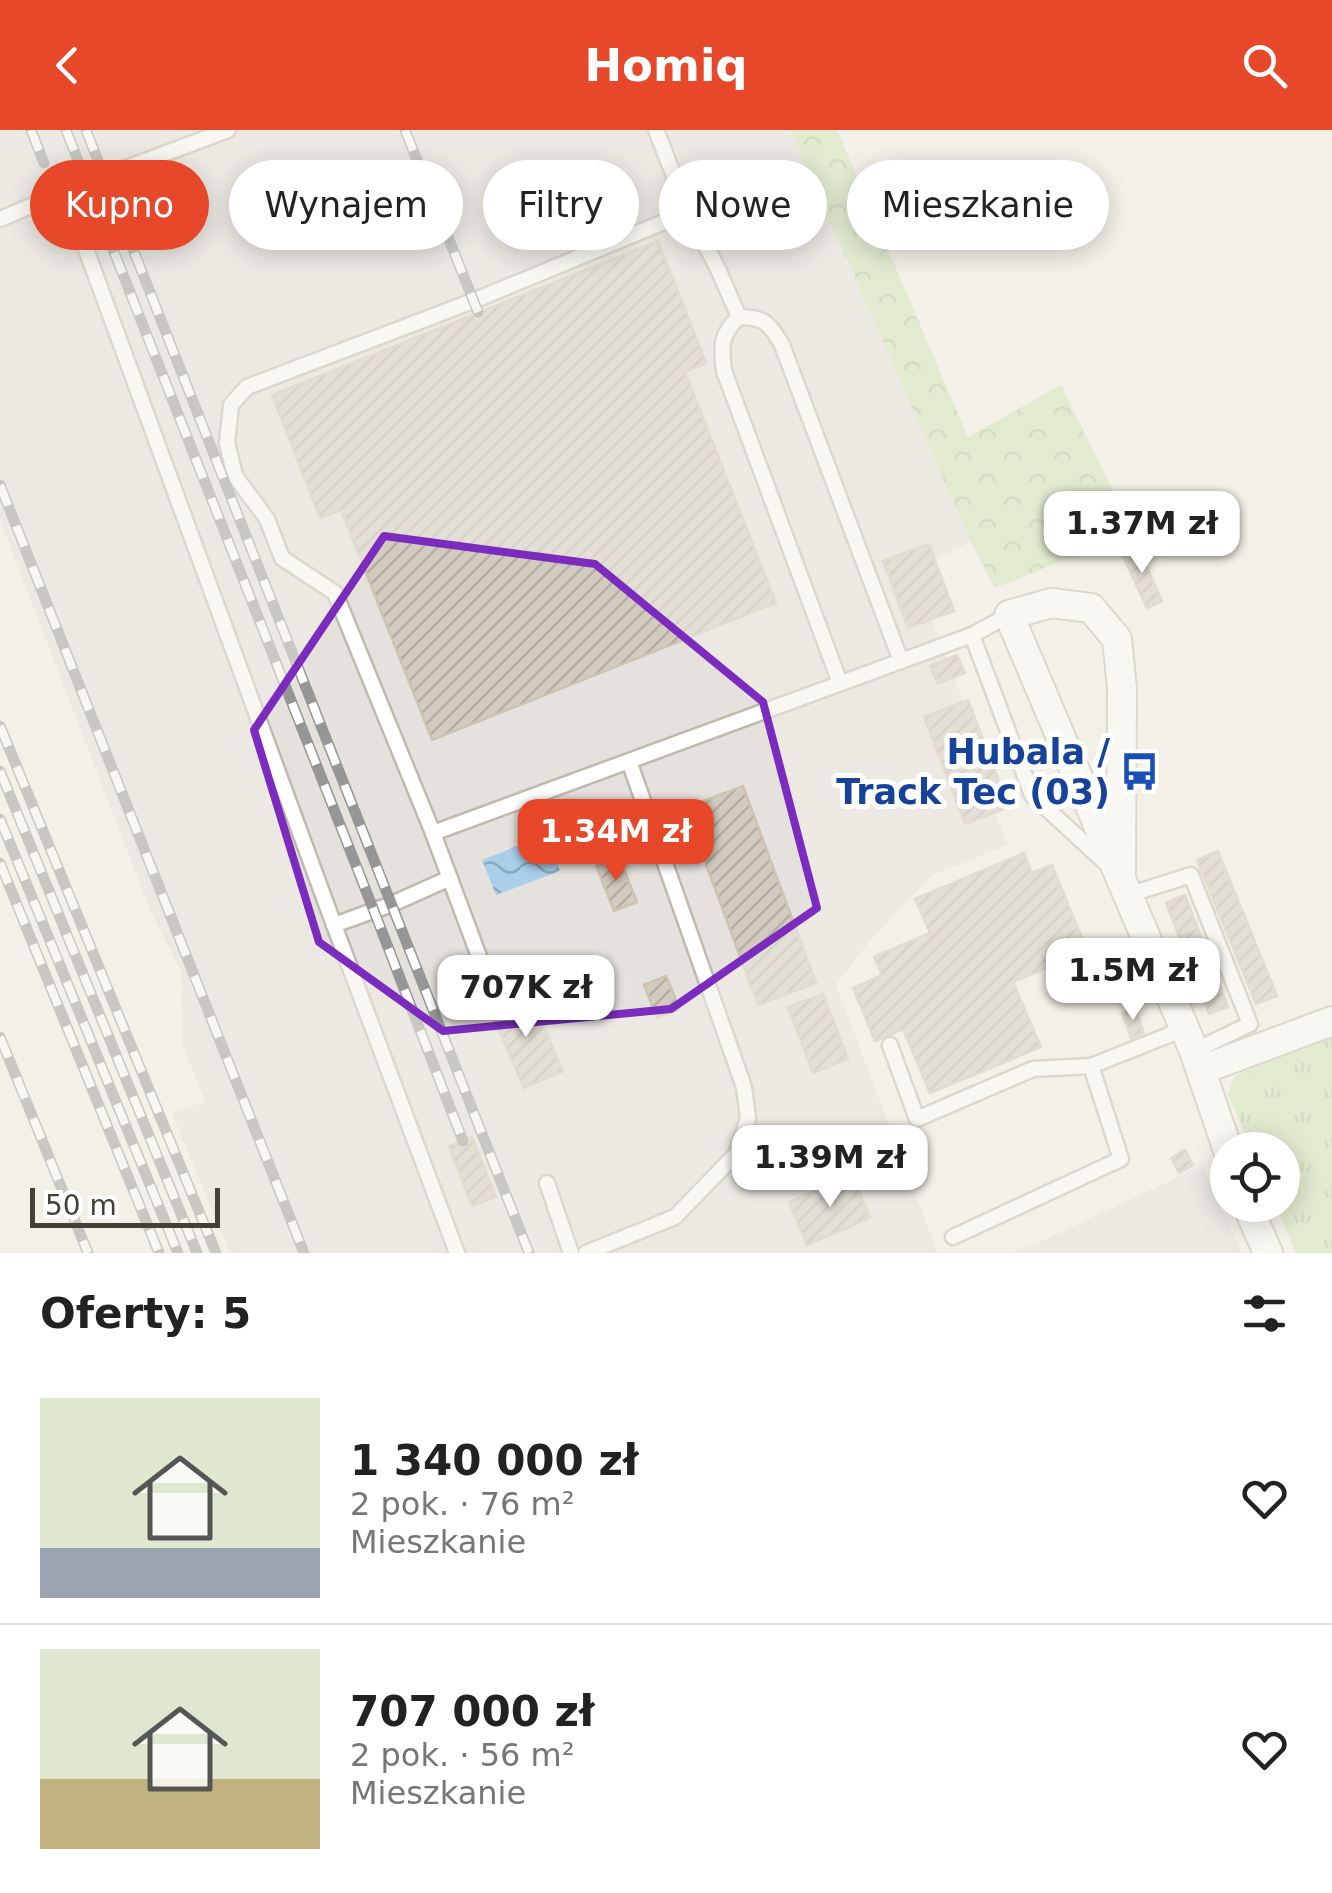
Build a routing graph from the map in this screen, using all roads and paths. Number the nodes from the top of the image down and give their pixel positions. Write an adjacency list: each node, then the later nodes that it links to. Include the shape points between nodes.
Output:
1 (228, 130): 3 (lane)
2 (656, 130): 4 (lane)
3 (149, 160)
4 (668, 160)
5 (30, 207): 6 (lane)
6 (0, 219)
7 (659, 224): 16 (lane, via 247,386 231,406 227,442 235,476 267,520 282,558 335,593)
8 (86, 250): 19 (lane)
9 (708, 250): 10 (lane)
10 (739, 317): 13 (lane, via 770,326 782,345); 14 (lane, via 724,339 724,372)
11 (1008, 615): 12 (lane); 18 (street); 18 (street, via 1051,603 1091,608 1117,639)
12 (972, 634): 13 (lane); 18 (lane, via 1032,794)
13 (901, 661): 14 (lane)
14 (840, 683): 15 (lane)
15 (628, 761): 16 (lane); 31 (lane, via 744,1087 748,1118 737,1153 676,1217)
16 (433, 834): 17 (lane)
17 (450, 878): 19 (lane); 20 (lane, via 490,986)
18 (1124, 886): 23 (street); 23 (lane, via 1191,876 1250,1024)
19 (334, 925): 29 (lane)
20 (516, 975)
21 (1332, 1020): 23 (street)
22 (890, 1045): 24 (lane, via 917,1119 1034,1069)
23 (1193, 1050): 24 (lane); 25 (street)
24 (1091, 1066): 28 (lane, via 1121,1159)
25 (1222, 1132)
26 (547, 1183): 30 (lane)
27 (1254, 1222): 32 (street)
28 (953, 1237)
29 (456, 1253)
30 (571, 1253)
31 (586, 1253)
32 (1268, 1253)

